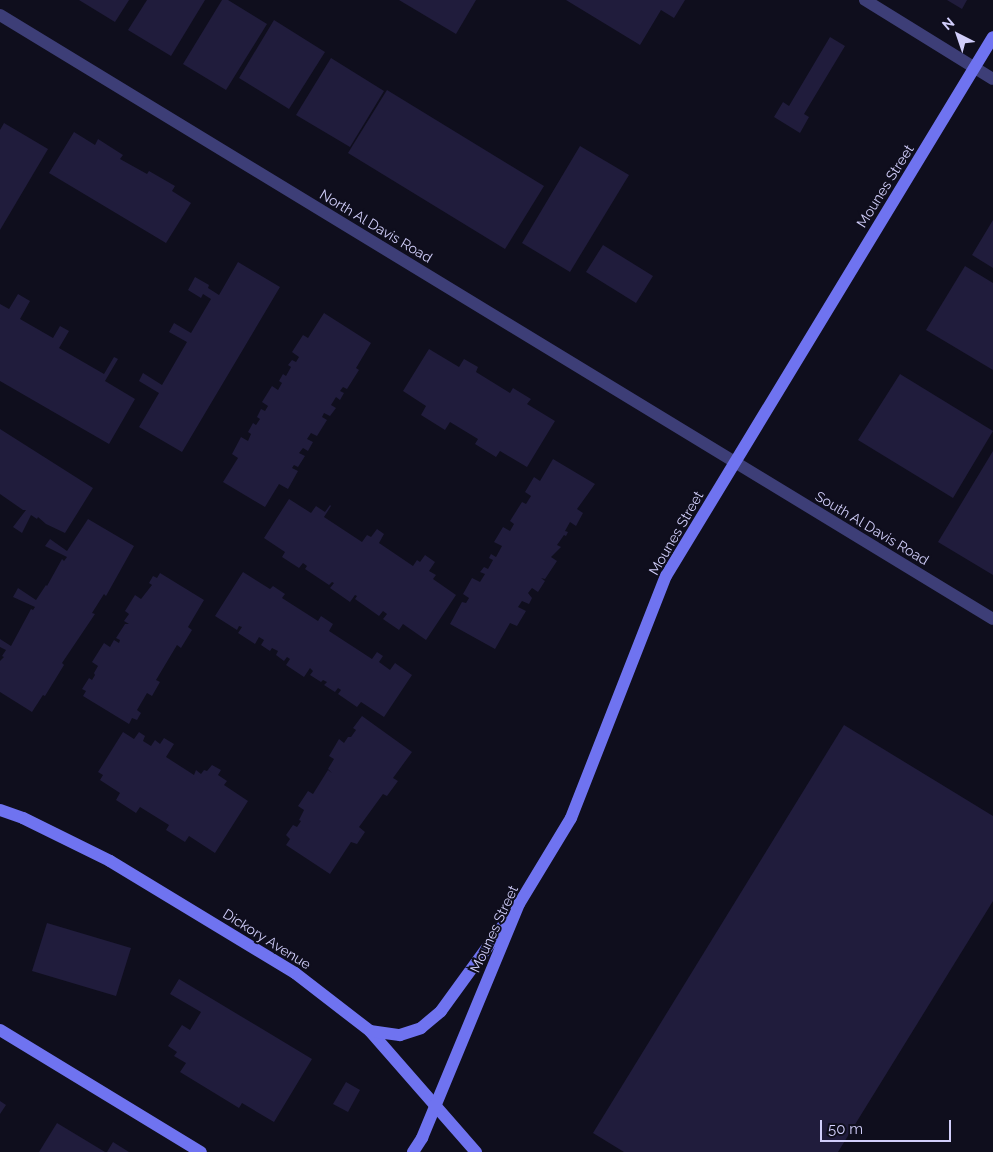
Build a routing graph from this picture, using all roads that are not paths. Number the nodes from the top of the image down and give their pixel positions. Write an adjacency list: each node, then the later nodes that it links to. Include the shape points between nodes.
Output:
1 (866, 0): 4 (street)
2 (0, 15): 6 (street, North Al Davis Road)
3 (993, 37): 4 (main road, Mounes Street)
4 (974, 69): 5 (street); 6 (main road, Mounes Street)
5 (993, 79)
6 (736, 462): 7 (street, South Al Davis Road); 9 (main road, Mounes Street, via 666,576 571,818)
7 (993, 619)
8 (0, 810): 11 (main road, Dickory Avenue, via 110,861 295,973)
9 (518, 904): 11 (main road, via 441,1011 421,1028 400,1035); 12 (main road, Mounes Street)
10 (0, 1030): 13 (main road)
11 (370, 1031): 12 (main road, Dickory Avenue)
12 (435, 1103): 14 (main road, Mounes Street); 15 (main road, Dickory Avenue)
13 (201, 1152)
14 (413, 1152)
15 (476, 1152)

